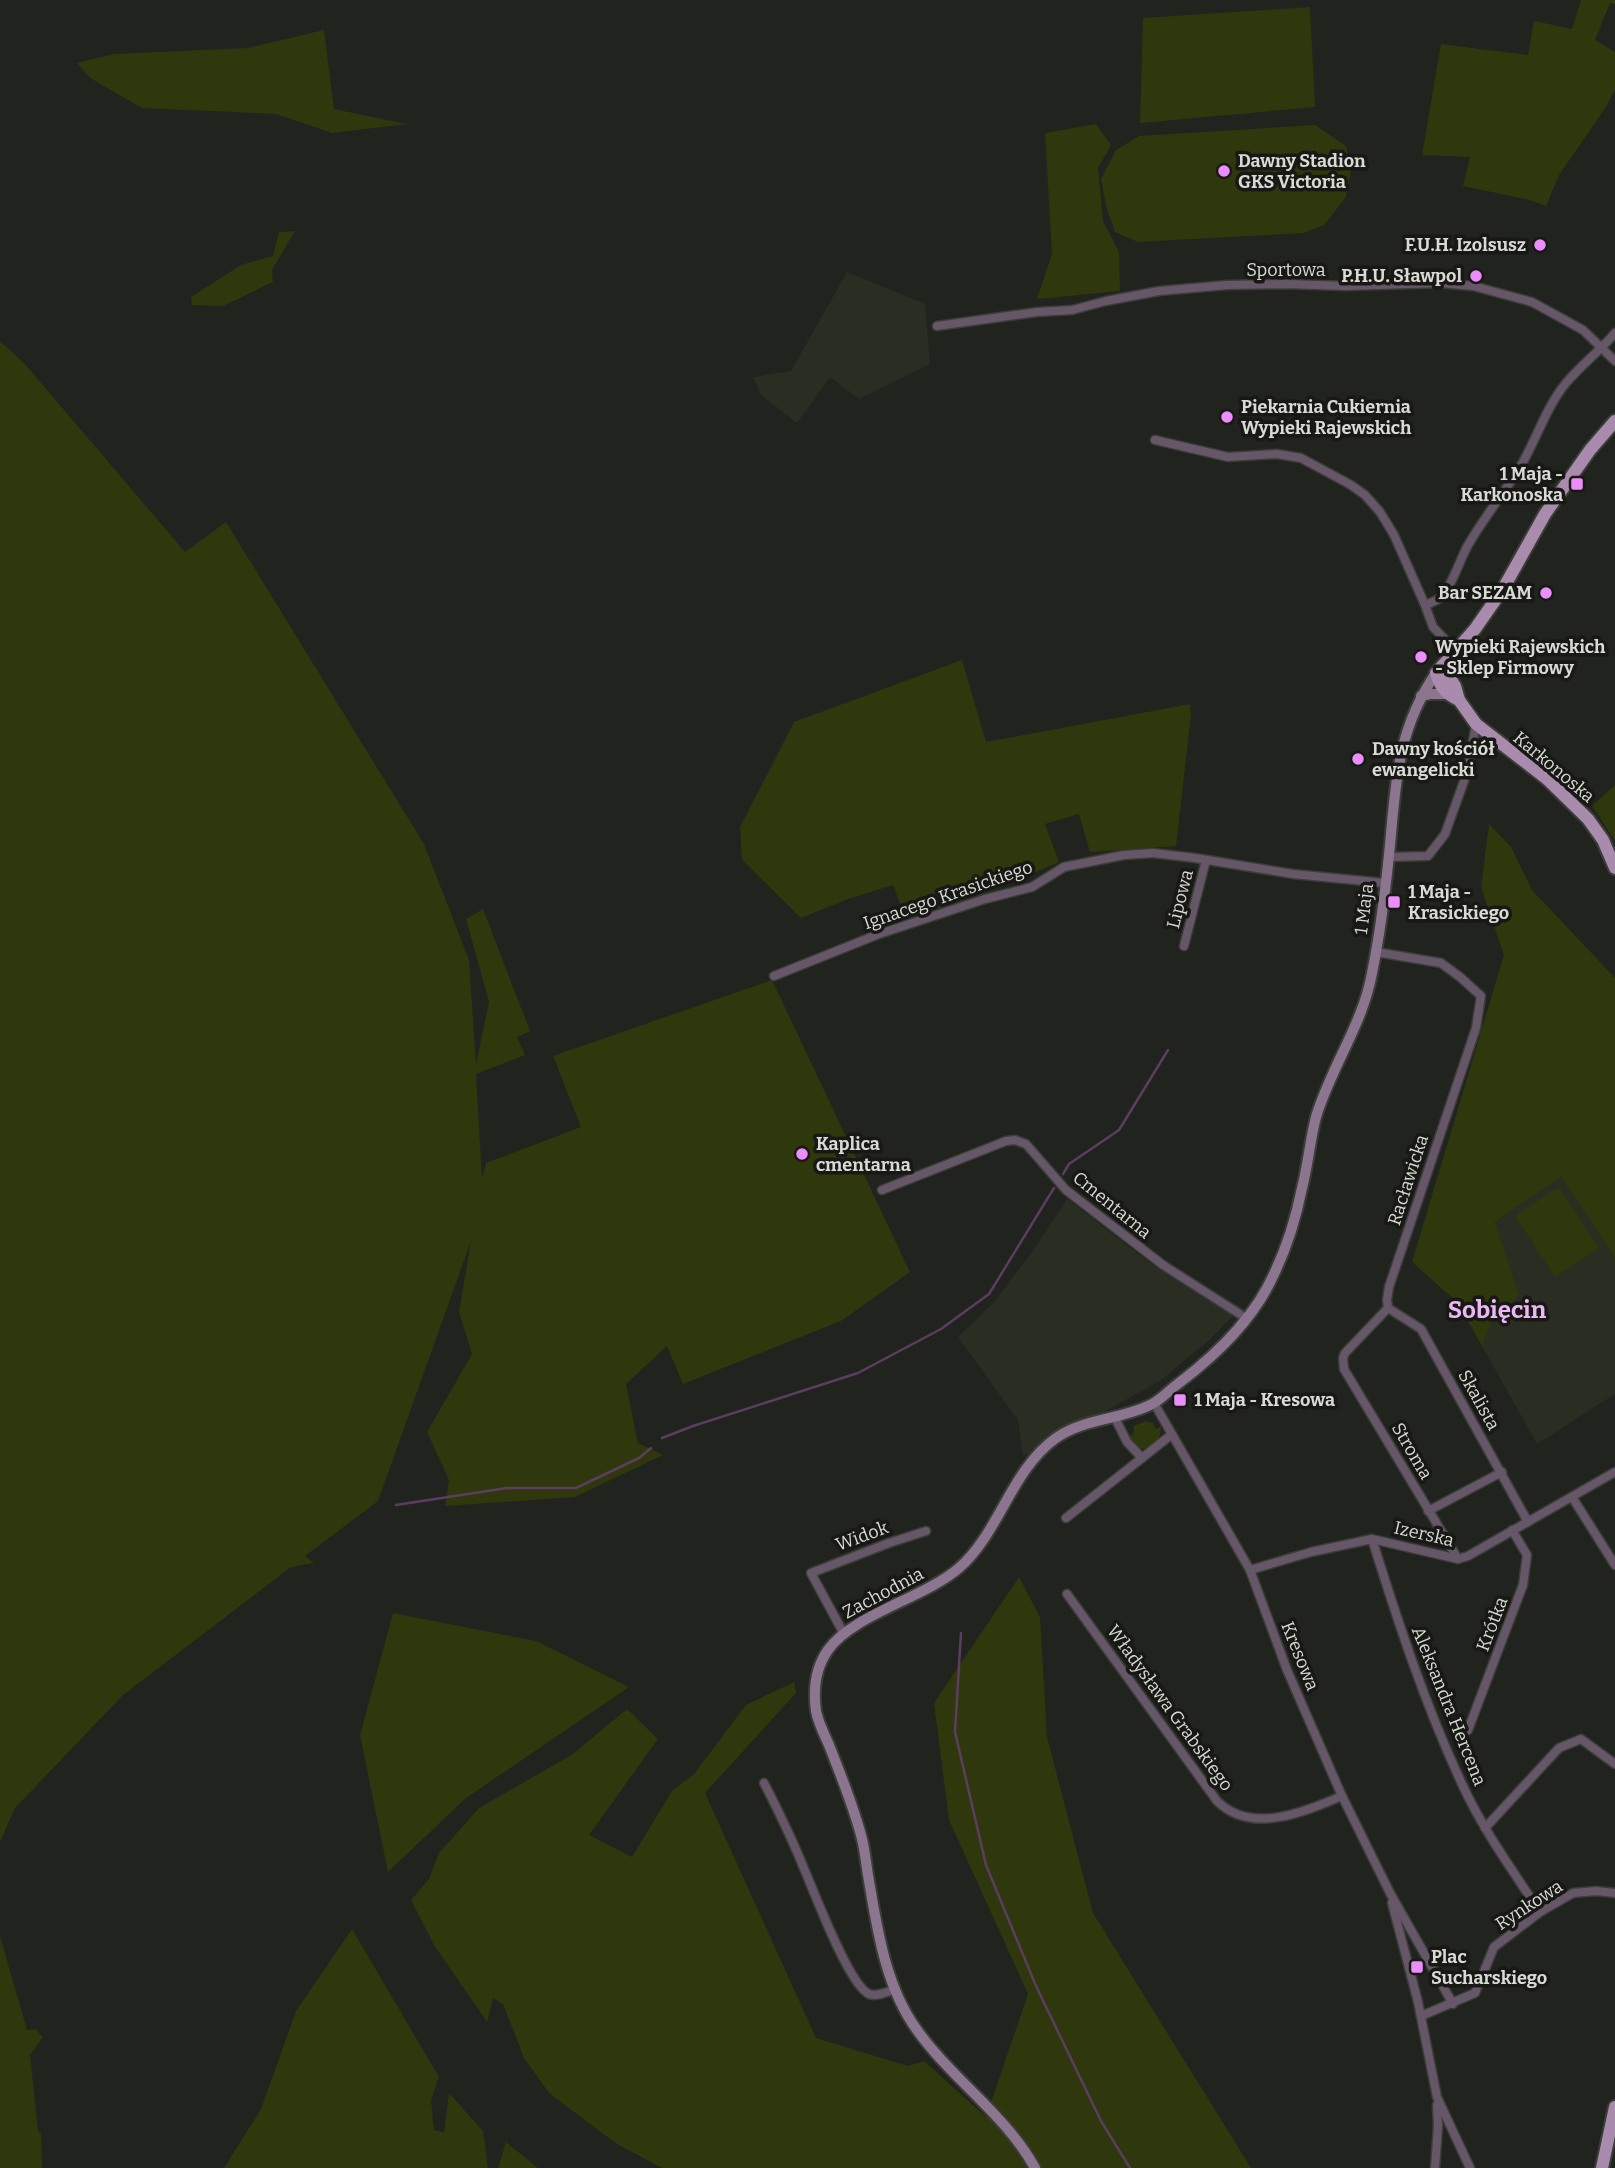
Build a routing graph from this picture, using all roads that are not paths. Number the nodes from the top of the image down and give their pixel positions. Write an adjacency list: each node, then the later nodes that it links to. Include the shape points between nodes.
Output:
1 (937, 326): 3 (street, Sportowa, via 1227,285 1440,283 1473,286 1532,302 1583,330)
2 (1615, 333): 3 (street)
3 (1602, 349): 4 (street, Sportowa); 7 (street, via 1550,404 1525,458 1458,563 1449,587)
4 (1615, 361)
5 (1615, 421): 8 (main road, 1 Maja, via 1569,478 1503,589)
6 (1155, 440): 7 (street, via 1228,457 1288,455 1336,476 1365,495 1380,512)
7 (1425, 605): 8 (street, via 1433,627)
8 (1455, 650): 9 (main road, 1 Maja)
9 (1439, 670): 10 (main road); 11 (street, 1 Maja); 12 (main road, Karkonoska, via 1455,686)
10 (1446, 694): 11 (street); 12 (main road, Karkonoska)
11 (1421, 696): 14 (street, 1 Maja, via 1402,745)
12 (1459, 700): 13 (main road, Karkonoska)
13 (1476, 724): 14 (street, via 1468,770 1445,834 1428,856); 16 (main road, Karkonoska, via 1547,779 1588,819)
14 (1389, 857): 17 (street, 1 Maja)
15 (1206, 860): 17 (street, Ignacego Krasickiego); 18 (street, Lipowa); 20 (street, Ignacego Krasickiego, via 1153,853 1064,867 1032,887 879,934)
16 (1615, 868)
17 (1385, 883): 19 (street, 1 Maja)
18 (1184, 946)
19 (1376, 952): 22 (street, Racławicka, via 1441,963 1481,996 1476,1028 1389,1287); 23 (street, 1 Maja, via 1360,1015 1316,1117 1290,1236 1268,1288)
20 (774, 976)
21 (882, 1190): 23 (street, Cmentarna, via 1015,1140 1026,1144 1066,1191 1163,1265)
22 (1388, 1308): 28 (street, Skalista, via 1421,1329); 31 (street, Stroma, via 1345,1353 1344,1369)
23 (1246, 1318): 24 (street, 1 Maja, via 1223,1346)
24 (1154, 1404): 25 (street, Zachodnia); 26 (street, Kresowa)
25 (1114, 1416): 27 (street); 41 (street, Zachodnia, via 1074,1428 1040,1452 960,1567)
26 (1171, 1435): 27 (street); 39 (street, Kresowa)
27 (1142, 1458): 32 (street)
28 (1502, 1472): 31 (street); 33 (street, Skalista)
29 (1615, 1472): 30 (street, Izerska)
30 (1572, 1497): 33 (street, Izerska); 38 (street)
31 (1428, 1511): 37 (street, Stroma)
32 (1066, 1518)
33 (1528, 1521): 34 (street, Izerska)
34 (1512, 1530): 37 (street, Izerska); 42 (street, Krótka, via 1527,1555 1523,1585)
35 (926, 1531): 41 (street, Widok, via 811,1573)
36 (1372, 1539): 37 (street, Izerska); 39 (street, Izerska); 46 (street, Aleksandra Hercena, via 1437,1728)
37 (1458, 1559)
38 (1615, 1565)
39 (1250, 1570): 45 (street, Kresowa)
40 (1067, 1594): 45 (street, Władysława Grabskiego, via 1224,1808 1246,1818 1283,1816)
41 (844, 1634): 50 (street, Zachodnia, via 819,1668 817,1714 863,1841)
42 (1468, 1730)
43 (1615, 1764): 46 (street, via 1581,1739 1559,1748)
44 (764, 1783): 50 (street, via 859,1983 872,1996)
45 (1342, 1796): 47 (street, Kresowa)
46 (1485, 1828): 49 (street, Aleksandra Hercena)
47 (1390, 1893): 51 (street); 52 (street)
48 (1615, 1893): 49 (street, Rynkowa, via 1573,1893)
49 (1540, 1912): 51 (street, Rynkowa, via 1494,1947 1475,1993)
50 (895, 1989): 55 (street, Zachodnia, via 915,2028)
51 (1453, 2004): 52 (street, Rynkowa)
52 (1421, 2016): 53 (street)
53 (1437, 2097): 56 (street); 57 (street)
54 (1615, 2107): 58 (main road)
55 (1035, 2168)
56 (1435, 2168)
57 (1470, 2168)
58 (1602, 2168)

